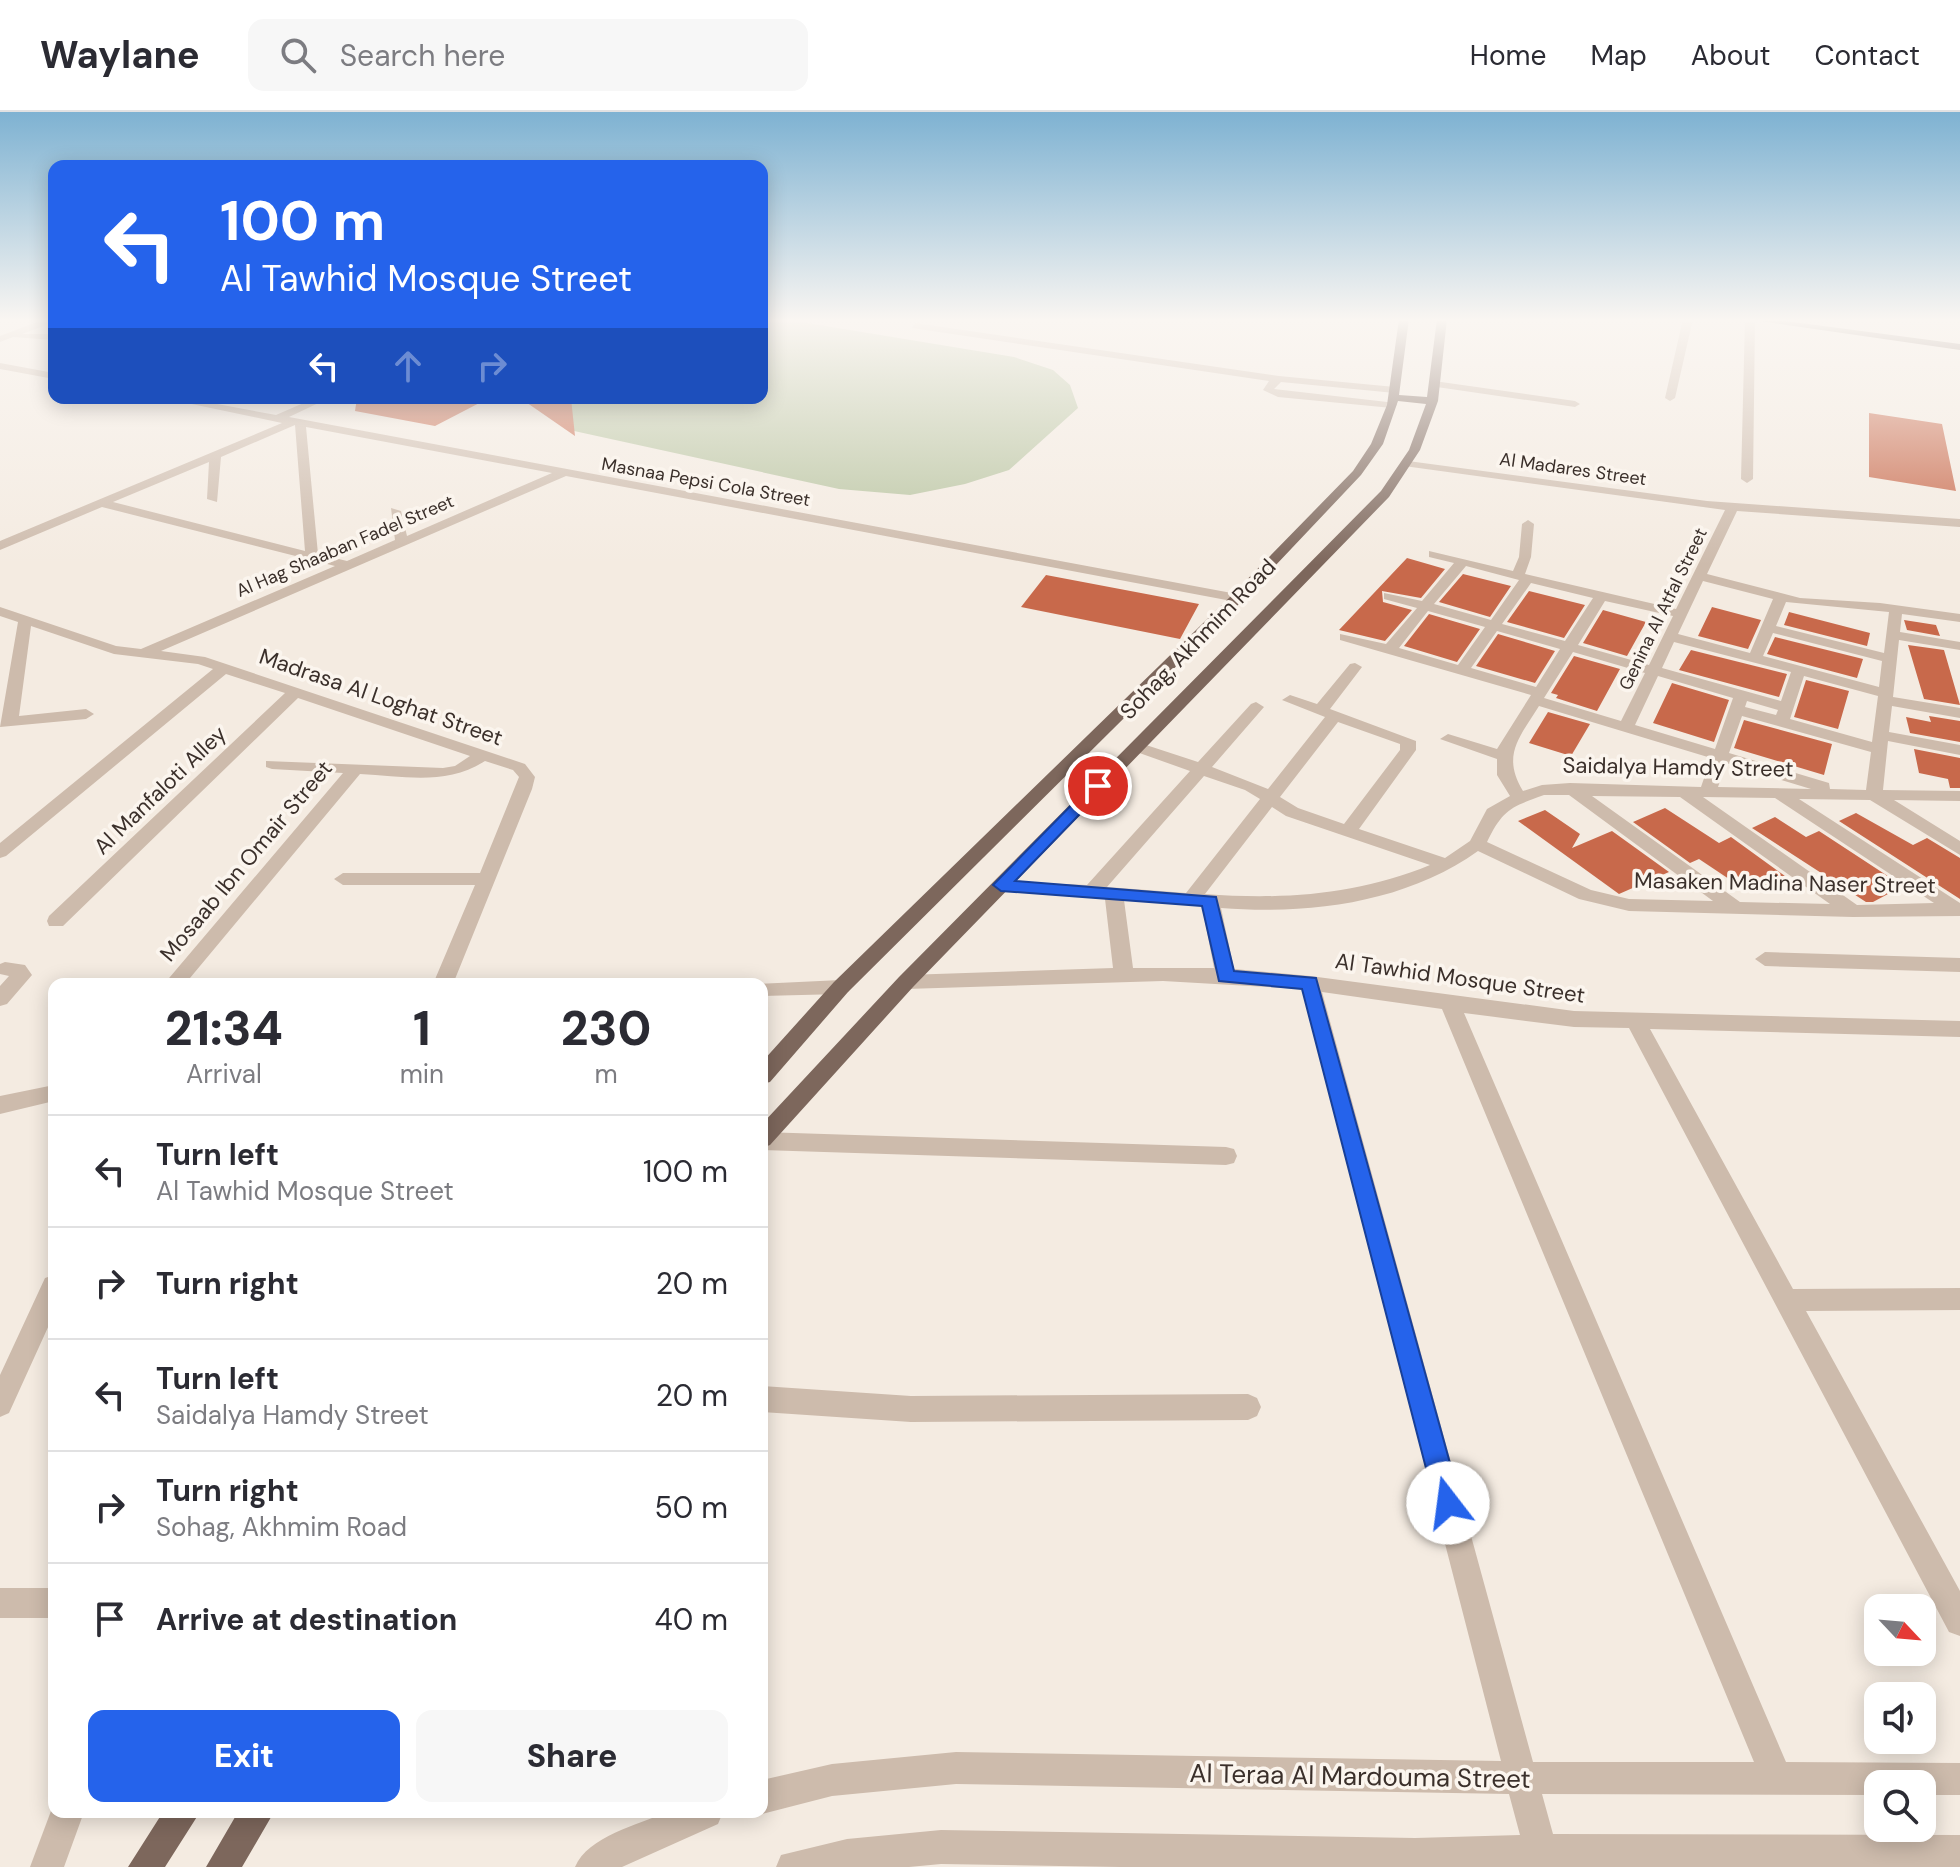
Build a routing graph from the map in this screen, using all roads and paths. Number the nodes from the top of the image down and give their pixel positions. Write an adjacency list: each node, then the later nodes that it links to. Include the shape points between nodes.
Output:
1 (1393, 401): 31 (main road, Sohag, Akhmim Road, via 1377,444 1357,473)
2 (1433, 401): 11 (main road, Sohag, Akhmim Road)
3 (1553, 401): 7 (street)
4 (1748, 401): 13 (street)
5 (199, 404): 8 (street, Masnaa Pepsi Cola Street)
6 (310, 404): 8 (street)
7 (1575, 404)
8 (276, 419): 9 (street, Masnaa Pepsi Cola Street)
9 (296, 423): 10 (street); 12 (street, Masnaa Pepsi Cola Street); 23 (street)
10 (215, 455): 14 (street); 15 (street)
11 (1411, 459): 16 (street, Al Madares Street); 68 (main road, Sohag, Akhmim Road, via 1385,494)
12 (561, 474): 20 (street, Al Hag Shaaban Fadel Street); 31 (street, Masnaa Pepsi Cola Street)
13 (1747, 479)
14 (213, 499)
15 (101, 503): 21 (street); 23 (street)
16 (1733, 506): 18 (street, Al Madares Street); 26 (street, Genina Al Atfal Street)
17 (395, 511): 20 (street)
18 (1960, 523)
19 (1528, 524): 27 (street)
20 (402, 542): 25 (street, Al Hag Shaaban Fadel Street)
21 (0, 546)
22 (1434, 554): 24 (street)
23 (312, 557): 25 (street)
24 (1463, 561): 27 (street); 32 (street)
25 (347, 565): 46 (street, Al Hag Shaaban Fadel Street)
26 (1699, 576): 30 (street); 35 (street, Genina Al Atfal Street)
27 (1522, 577): 29 (street); 38 (street)
28 (1389, 596): 32 (street)
29 (1601, 596): 35 (street); 43 (street)
30 (1781, 597): 33 (street, via 1819,605); 39 (street)
31 (1237, 598): 109 (main road, Sohag, Akhmim Road)
32 (1425, 606): 38 (street); 45 (street)
33 (1896, 609): 36 (street); 40 (street)
34 (0, 611): 37 (street, Madrasa Al Loghat Street)
35 (1681, 614): 41 (street, Genina Al Atfal Street)
36 (1960, 618)
37 (25, 619): 46 (street, Madrasa Al Loghat Street, via 114,650); 64 (street)
38 (1494, 625): 43 (street); 51 (street)
39 (1769, 628): 47 (street); 48 (street)
40 (1893, 635): 44 (street); 48 (street)
41 (1669, 636): 47 (street); 52 (street, Genina Al Atfal Street)
42 (1345, 637): 45 (street)
43 (1570, 646): 52 (street); 55 (street)
44 (1960, 646)
45 (1390, 649): 51 (street)
46 (144, 652): 50 (street, Madrasa Al Loghat Street)
47 (1755, 659): 53 (street)
48 (1890, 659): 56 (street)
49 (1355, 667): 60 (street)
50 (224, 668): 54 (street, Madrasa Al Loghat Street); 88 (street)
51 (1462, 670): 55 (street)
52 (1654, 670): 58 (street); 65 (street, Genina Al Atfal Street)
53 (1799, 670): 56 (street); 63 (street)
54 (295, 692): 70 (street, Madrasa Al Loghat Street); 99 (street, Al Manfaloti Alley)
55 (1538, 696): 65 (street); 72 (street)
56 (1885, 696): 61 (street); 67 (street)
57 (1290, 700): 60 (street)
58 (1739, 702): 63 (street); 71 (street)
59 (1256, 707): 74 (street)
60 (1328, 712): 84 (street); 85 (street, via 1402,737 1410,746)
61 (1960, 713)
62 (86, 714): 64 (street)
63 (1785, 715): 67 (street)
64 (6, 721)
65 (1626, 727): 71 (street)
66 (1448, 739): 72 (street)
67 (1880, 742): 69 (street); 81 (street)
68 (1137, 747): 74 (street); 92 (main road, Sohag, Akhmim Road)
69 (1960, 750)
70 (483, 755): 75 (street, via 452,773); 91 (street, Madrasa Al Loghat Street, via 519,767 527,777)
71 (1720, 755): 78 (street); 80 (street)
72 (1503, 756): 82 (street, via 1505,775)
73 (272, 764): 75 (street)
74 (1201, 768): 84 (street); 93 (street)
75 (355, 769): 105 (street, Mosaab Ibn Omair Street)
76 (1570, 788): 77 (street, Saidalya Hamdy Street); 82 (street, Saidalya Hamdy Street); 96 (street)
77 (1681, 790): 78 (street, Saidalya Hamdy Street); 98 (street)
78 (1708, 791): 79 (street, Saidalya Hamdy Street)
79 (1778, 792): 80 (street, Saidalya Hamdy Street); 97 (street)
80 (1846, 794): 81 (street, Saidalya Hamdy Street)
81 (1874, 795): 83 (street, Saidalya Hamdy Street); 87 (street)
82 (1518, 796): 86 (street, via 1493,813)
83 (1959, 797)
84 (1271, 798): 85 (street, via 1292,812); 95 (street)
85 (1348, 831): 89 (street)
86 (1477, 844): 89 (street); 96 (street, Masaken Madina Naser Street, via 1607,901)
87 (1960, 849)
88 (0, 852)
89 (1447, 865): 95 (street, via 1359,895 1307,902)
90 (343, 879): 91 (street)
91 (486, 879): 106 (street, Madrasa Al Loghat Street)
92 (1001, 885): 93 (street); 107 (main road, Sohag, Akhmim Road)
93 (1092, 892): 94 (street)
94 (1114, 894): 95 (street); 103 (street)
95 (1201, 900): 104 (street)
96 (1737, 909): 98 (street, Masaken Madina Naser Street)
97 (1959, 910): 98 (street, Masaken Madina Naser Street)
98 (1853, 911)
99 (56, 921)
100 (1765, 959): 101 (street)
101 (1960, 965)
102 (5, 969): 111 (street, via 22,975)
103 (1124, 976): 104 (street, Al Tawhid Mosque Street); 107 (street, Al Tawhid Mosque Street)
104 (1226, 977): 108 (street, Al Tawhid Mosque Street)
105 (179, 978)
106 (445, 978)
107 (906, 982): 118 (main road, Sohag, Akhmim Road)
108 (1310, 983): 112 (street, Al Tawhid Mosque Street); 130 (street)
109 (841, 987): 110 (street); 115 (main road, Sohag, Akhmim Road)
110 (768, 989)
111 (0, 999)
112 (1450, 1004): 113 (street, Al Tawhid Mosque Street); 131 (street)
113 (1636, 1022): 114 (street, Al Tawhid Mosque Street); 123 (street)
114 (1960, 1029)
115 (768, 1069)
116 (48, 1094): 117 (street)
117 (0, 1105)
118 (768, 1133)
119 (768, 1140): 120 (street)
120 (1226, 1156)
121 (48, 1299): 125 (street)
122 (1960, 1299): 123 (street)
123 (1788, 1300): 129 (street)
124 (768, 1399): 126 (street, via 911,1409)
125 (0, 1404)
126 (1248, 1407)
127 (0, 1603): 128 (street)
128 (48, 1603)
129 (1960, 1621)
130 (1521, 1778): 131 (street, Al Teraa Al Mardouma Street); 133 (street, Al Teraa Al Mardouma Street, via 956,1768 832,1780); 138 (street)
131 (1777, 1779): 132 (street, Al Teraa Al Mardouma Street)
132 (1960, 1779)
133 (768, 1796)
134 (65, 1818): 141 (street)
135 (179, 1818): 142 (main road)
136 (253, 1818): 143 (main road)
137 (692, 1818): 144 (street)
138 (1541, 1851): 139 (street); 140 (street)
139 (1960, 1852)
140 (1417, 1861): 145 (street, via 941,1847)
141 (47, 1867)
142 (145, 1867)
143 (223, 1867)
144 (592, 1867)
145 (793, 1867)

